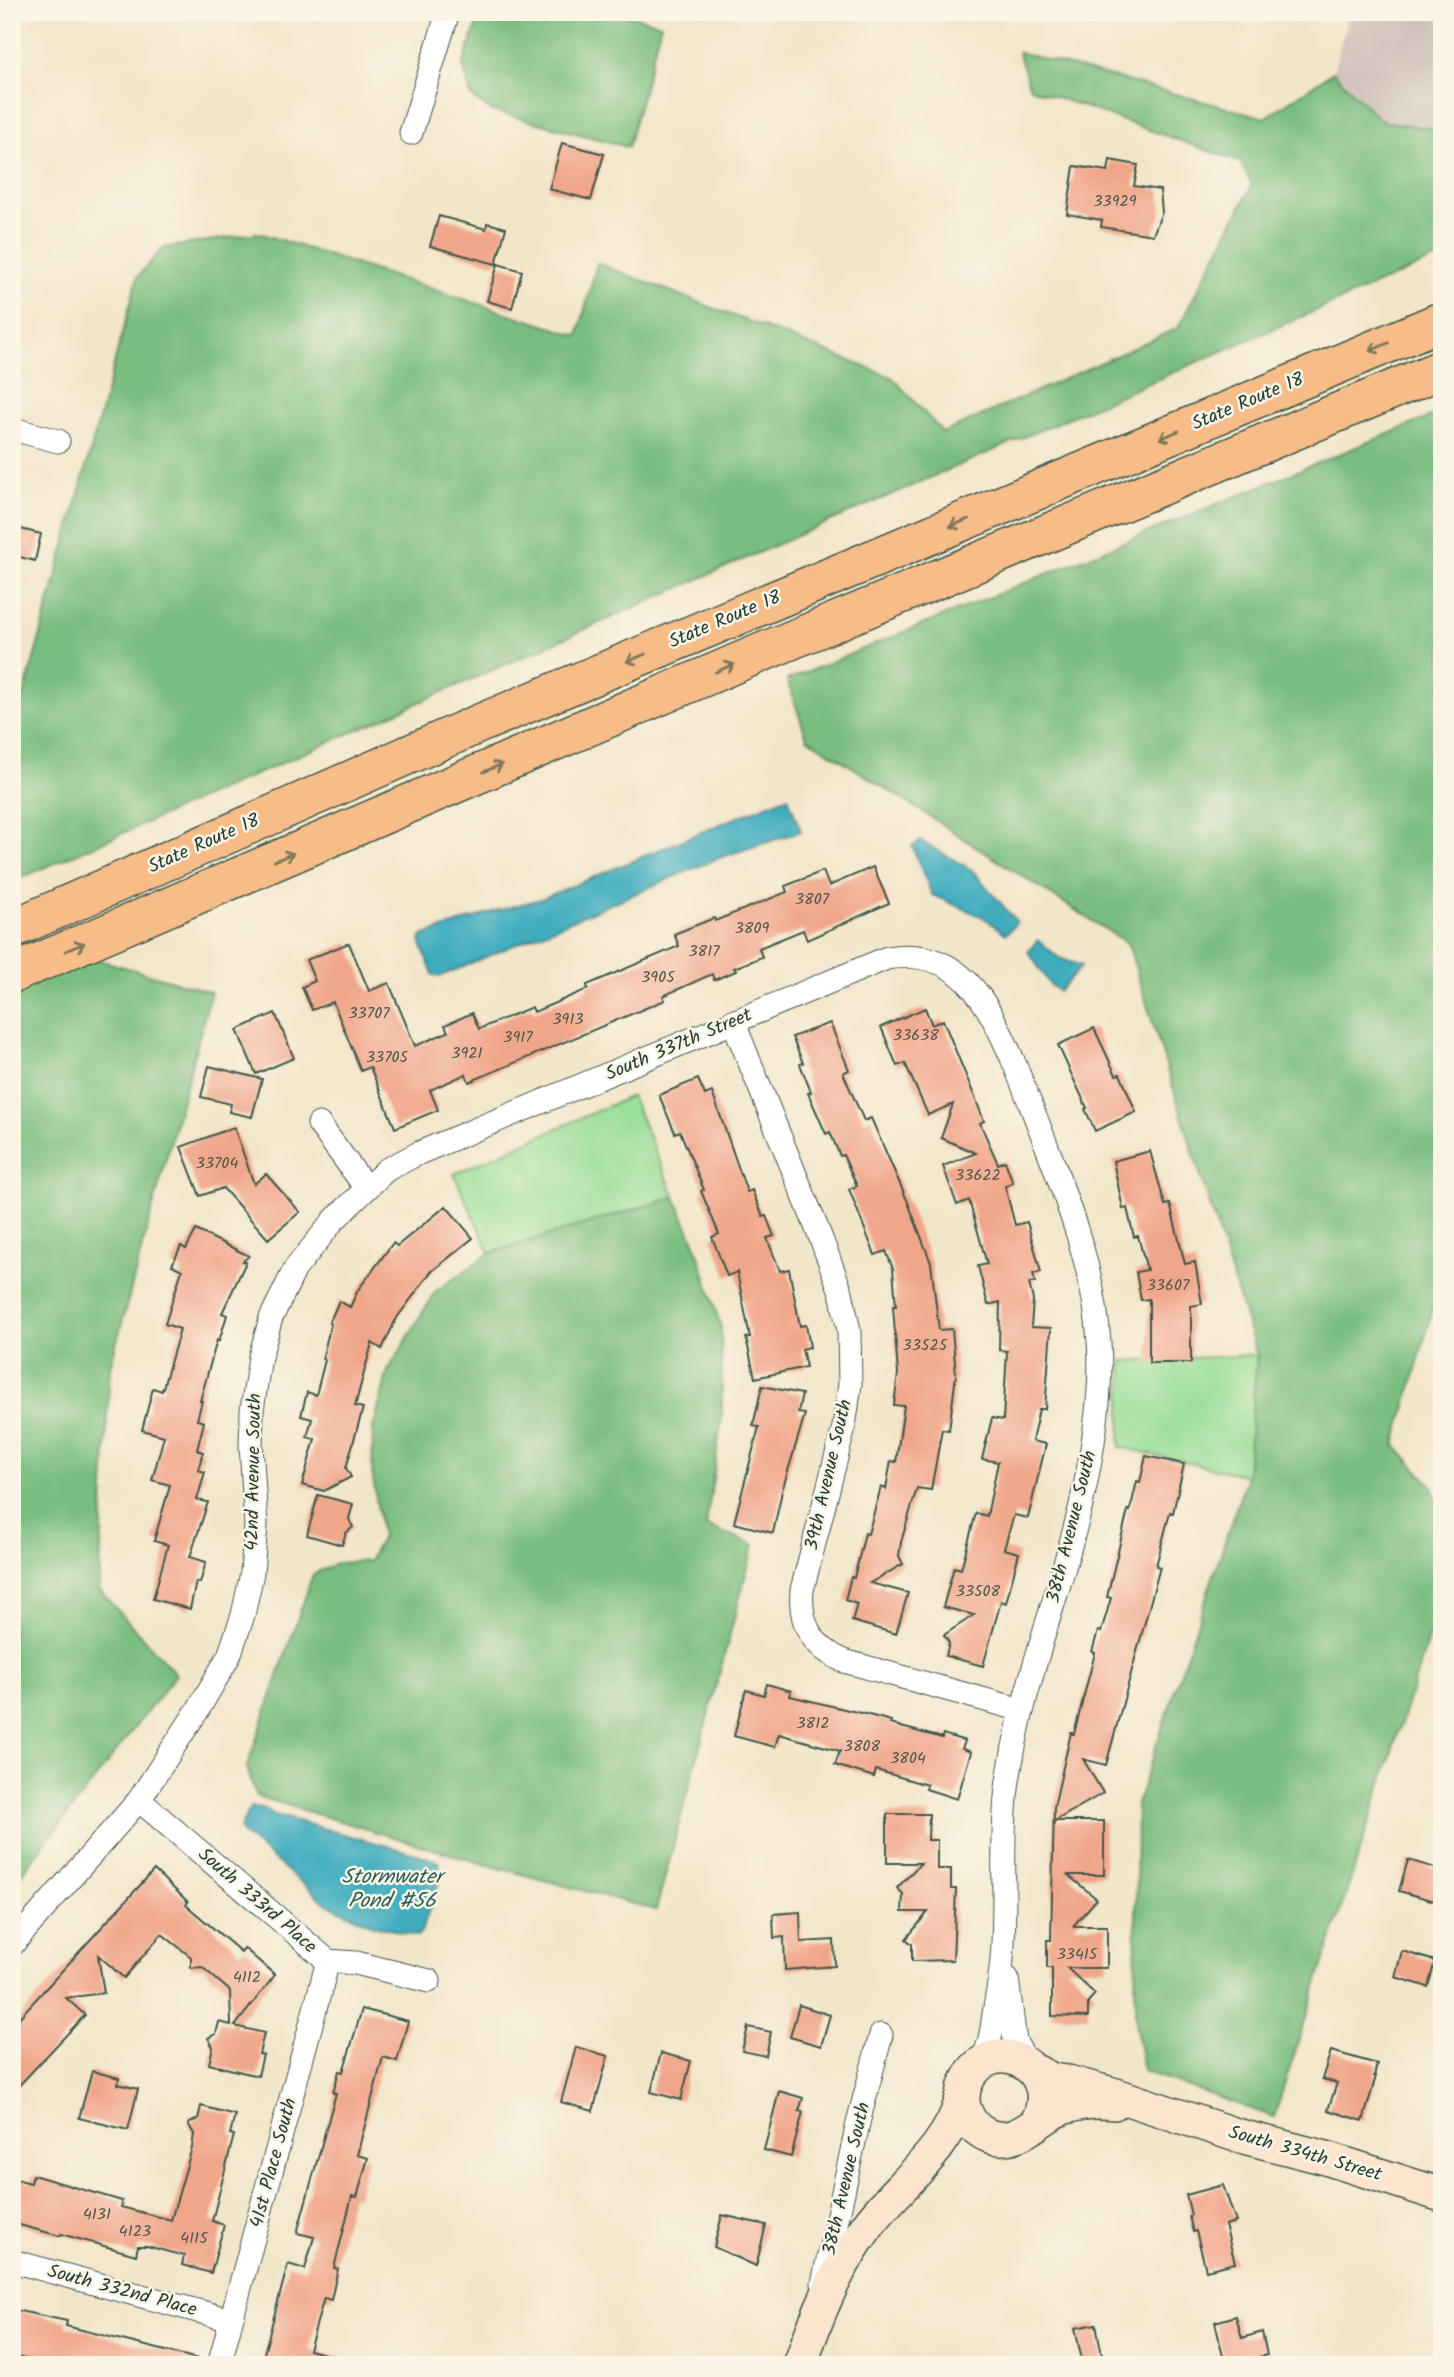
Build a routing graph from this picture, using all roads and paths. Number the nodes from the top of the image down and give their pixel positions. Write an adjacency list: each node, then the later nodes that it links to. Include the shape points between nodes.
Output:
1 (448, 12): 2 (street)
2 (411, 133)
3 (1442, 321): 7 (highway, State Route 18, one-way to 7, via 475,725)
4 (1442, 369): 9 (highway, one-way to 4, via 753,656)
5 (12, 429): 6 (street)
6 (58, 441)
7 (12, 929)
8 (942, 965): 10 (street, South 337th Street, via 923,959 887,958); 14 (street, 38th Avenue South, via 967,980 988,1006 1024,1087 1077,1227 1100,1345 1087,1476)
9 (12, 974)
10 (733, 1021): 12 (street, South 337th Street); 14 (street, 39th Avenue South, via 822,1241 841,1292 849,1331 850,1384 844,1427 802,1590 806,1628 814,1642 844,1661)
11 (319, 1124): 13 (street)
12 (419, 1153): 13 (street, 42nd Avenue South, via 386,1170)
13 (366, 1188): 15 (street, 42nd Avenue South, via 310,1249 271,1318 254,1395 251,1446 256,1525 243,1615 214,1683)
14 (1022, 1710): 17 (street, 38th Avenue South, via 1007,1791)
15 (139, 1800): 16 (street, 42nd Avenue South); 18 (street, South 333rd Place)
16 (12, 1945)
17 (1003, 1957): 21 (street, 38th Avenue South, via 987,2054); 22 (street, 38th Avenue South, via 1015,2041)
18 (328, 1961): 19 (street, South 333rd Place); 30 (street, 41st Place South)
19 (429, 1981)
20 (881, 2035): 31 (street, 38th Avenue South)
21 (979, 2064): 22 (street, via 1003,2057); 23 (street, via 964,2085)
22 (1031, 2068): 24 (street, South 334th Street, via 1052,2080); 25 (street, via 1044,2091)
23 (962, 2098): 26 (street, via 974,2127); 27 (street, 38th Avenue South, via 953,2127)
24 (1168, 2112): 25 (street, South 334th Street, via 1087,2104 1065,2108); 28 (street, South 334th Street)
25 (1037, 2122): 26 (street, via 1017,2136)
26 (993, 2137): 27 (street, via 947,2153)
27 (909, 2177): 31 (street, 38th Avenue South, via 845,2258)
28 (1442, 2195)
29 (12, 2261): 30 (street, South 332nd Place)
30 (231, 2320): 32 (street, 41st Place South)
31 (815, 2323): 33 (street, 38th Avenue South)
32 (219, 2365)
33 (800, 2365)

